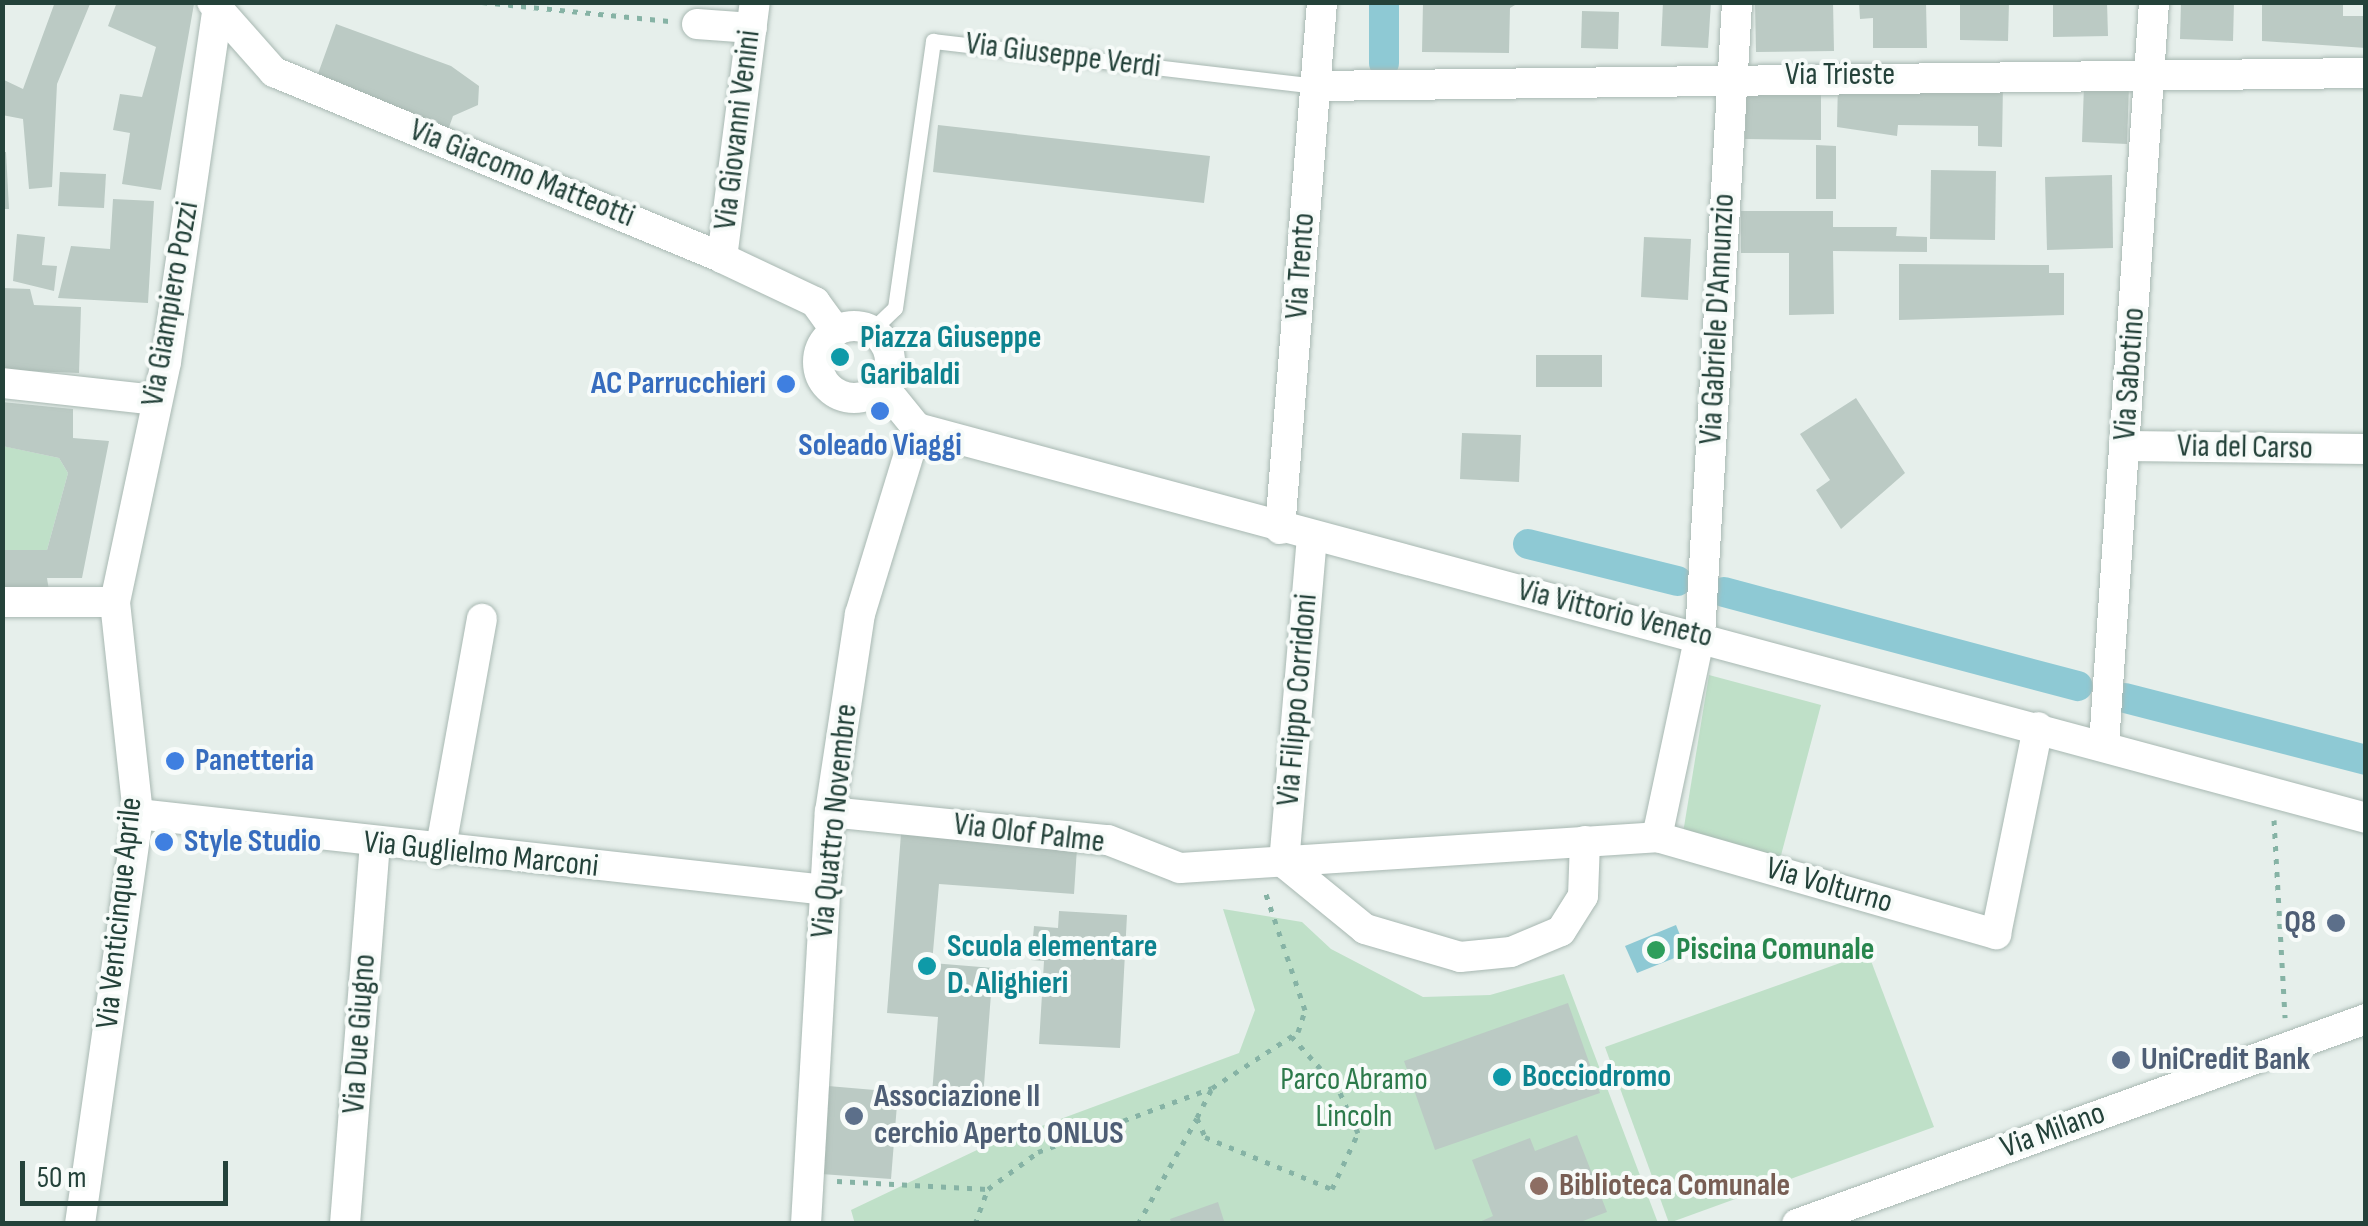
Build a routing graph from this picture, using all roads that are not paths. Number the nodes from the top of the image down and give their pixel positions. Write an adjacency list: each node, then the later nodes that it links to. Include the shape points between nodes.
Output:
1 (1322, 2): 10 (street, Via Trento)
2 (1737, 2): 9 (street, Via Gabriele D'Annunzio)
3 (2154, 2): 7 (street, Via Sabotino)
4 (215, 4): 11 (street, Via Giacomo Matteotti, via 274,72); 16 (street, Via Giampiero Pozzi)
5 (753, 16): 6 (street); 11 (street, Via Giovanni Venini)
6 (697, 24)
7 (2150, 73): 8 (street, Via Trieste); 9 (street, Via Trieste); 18 (street, Via Sabotino)
8 (2366, 74)
9 (1732, 76): 10 (street, Via Trieste); 25 (street, Via Gabriele D'Annunzio)
10 (1315, 86): 13 (lane, Via Giuseppe Verdi, via 934,41 895,308); 20 (street, Via Trento)
11 (722, 258): 12 (street, Via Giacomo Matteotti, via 815,302)
12 (836, 331): 13 (street); 15 (street, via 820,350 823,382 852,398)
13 (872, 331): 15 (street, via 888,350)
14 (2, 383): 16 (street)
15 (882, 385): 17 (street)
16 (156, 400): 23 (street, Via Giampiero Pozzi)
17 (917, 428): 20 (street, Via Vittorio Veneto); 28 (street, Via Quattro Novembre, via 860,614)
18 (2125, 446): 19 (street, Via del Carso); 27 (street, Via Sabotino)
19 (2366, 449)
20 (1280, 529): 21 (street, Via Vittorio Veneto)
21 (1312, 537): 25 (street, Via Vittorio Veneto); 35 (street, Via Filippo Corridoni)
22 (2, 602): 23 (street)
23 (116, 602): 29 (street, Via Venticinque Aprile)
24 (482, 619): 34 (street)
25 (1700, 635): 26 (street, Via Vittorio Veneto); 31 (street)
26 (2038, 726): 27 (street, Via Vittorio Veneto); 31 (street, Via Volturno, via 1996,934)
27 (2104, 744): 30 (street, Via Vittorio Veneto)
28 (830, 812): 35 (street, Via Olof Palme, via 1108,840 1180,868); 36 (street, Via Quattro Novembre)
29 (138, 814): 33 (street, Via Guglielmo Marconi); 38 (street, Via Venticinque Aprile)
30 (2366, 818)
31 (1657, 837): 32 (street, Via Olof Palme)
32 (1585, 841): 35 (street, Via Olof Palme); 35 (street, via 1583,896 1561,931 1511,952 1460,957 1365,930)
33 (375, 846): 34 (street, Via Guglielmo Marconi); 39 (street, Via Due Giugno)
34 (440, 852): 36 (street, Via Guglielmo Marconi)
35 (1270, 864)
36 (825, 890): 40 (street, Via Quattro Novembre)
37 (2366, 1019): 41 (street, Via Milano)
38 (80, 1224)
39 (345, 1224)
40 (806, 1224)
41 (1797, 1224)

